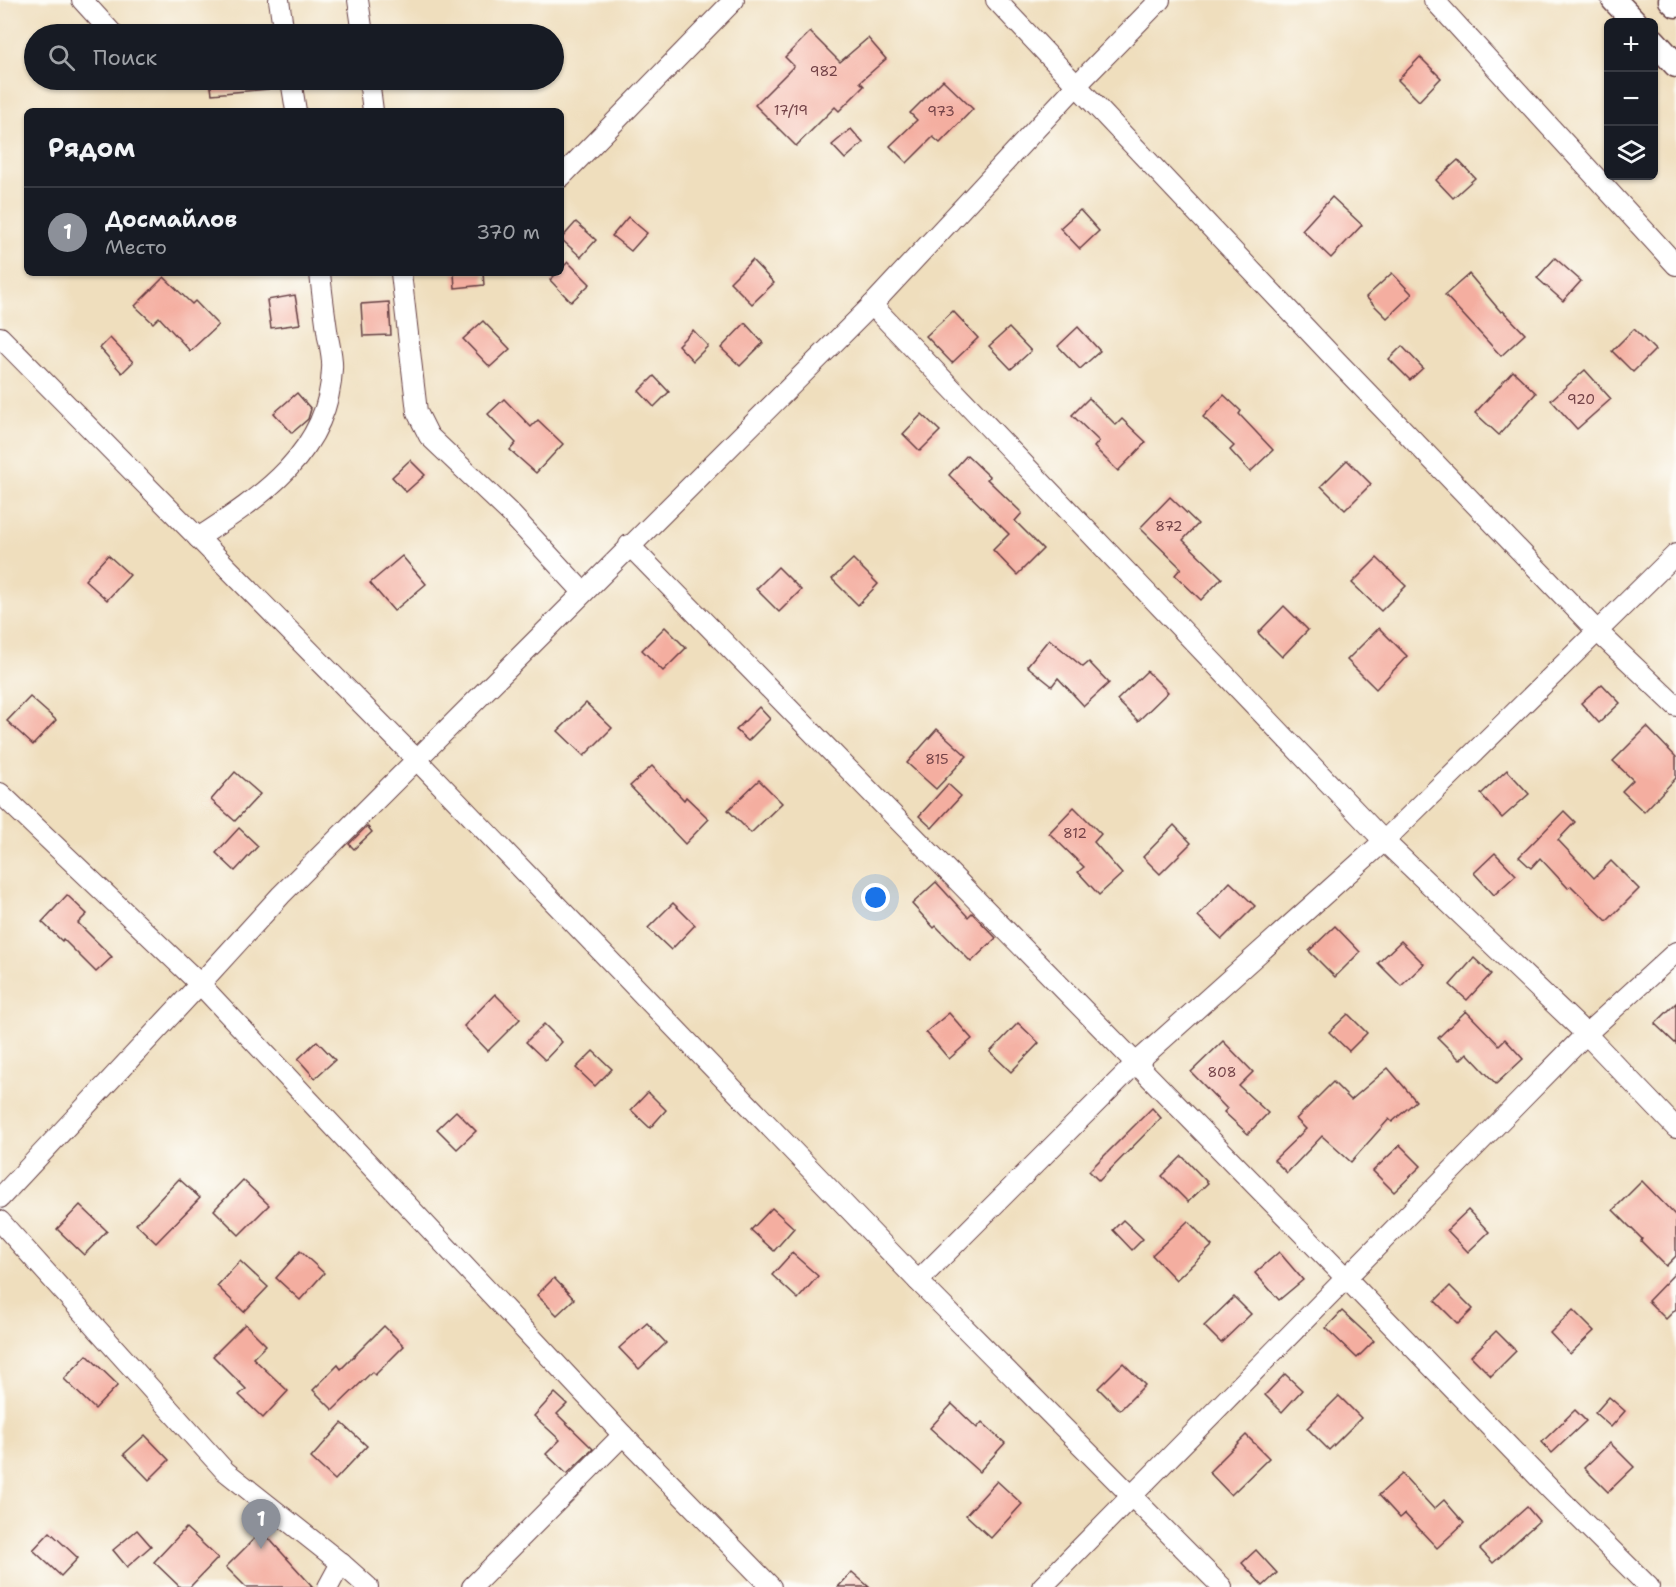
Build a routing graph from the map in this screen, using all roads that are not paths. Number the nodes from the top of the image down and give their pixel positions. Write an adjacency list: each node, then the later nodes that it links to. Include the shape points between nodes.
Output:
1 (82, 0): 12 (street)
2 (279, 0): 13 (street)
3 (358, 0): 14 (street)
4 (734, 0): 22 (street)
5 (996, 0): 17 (street)
6 (1160, 0): 17 (street)
7 (1434, 0): 23 (street)
8 (1614, 0): 11 (main road)
9 (1671, 0): 10 (main road)
10 (1676, 5)
11 (1631, 18)
12 (103, 24)
13 (283, 24)
14 (362, 24)
15 (1658, 46): 16 (main road)
16 (1676, 65)
17 (1076, 86): 26 (street); 32 (street)
18 (293, 90): 20 (street)
19 (370, 90): 21 (street)
20 (296, 108)
21 (373, 108)
22 (564, 174)
23 (1676, 265)
24 (320, 276): 28 (street, via 332,368 327,404 312,440 282,476 242,510)
25 (401, 276): 31 (street, via 417,412 429,436 510,513)
26 (872, 305): 29 (street); 36 (street)
27 (0, 337): 28 (street)
28 (198, 538): 34 (street)
29 (628, 545): 31 (street); 40 (street)
30 (1676, 554): 32 (street)
31 (583, 592): 34 (street)
32 (1597, 631): 33 (street); 36 (street)
33 (1676, 706)
34 (416, 759): 38 (street, via 280,895); 45 (street)
35 (0, 793): 38 (street)
36 (1384, 841): 39 (street); 40 (street)
37 (1676, 952): 39 (street)
38 (200, 984): 42 (street); 46 (street)
39 (1586, 1034): 41 (street); 44 (street)
40 (1135, 1064): 44 (street); 45 (street)
41 (1676, 1128)
42 (0, 1198)
43 (0, 1221): 48 (street, via 225,1471)
44 (1346, 1278): 47 (street); 55 (street)
45 (918, 1281): 47 (street)
46 (623, 1435): 51 (street); 52 (street)
47 (1131, 1495): 53 (street); 54 (street)
48 (341, 1563): 49 (street); 50 (street)
49 (328, 1587)
50 (368, 1587)
51 (472, 1587)
52 (771, 1587)
53 (1042, 1587)
54 (1222, 1587)
55 (1650, 1587)

